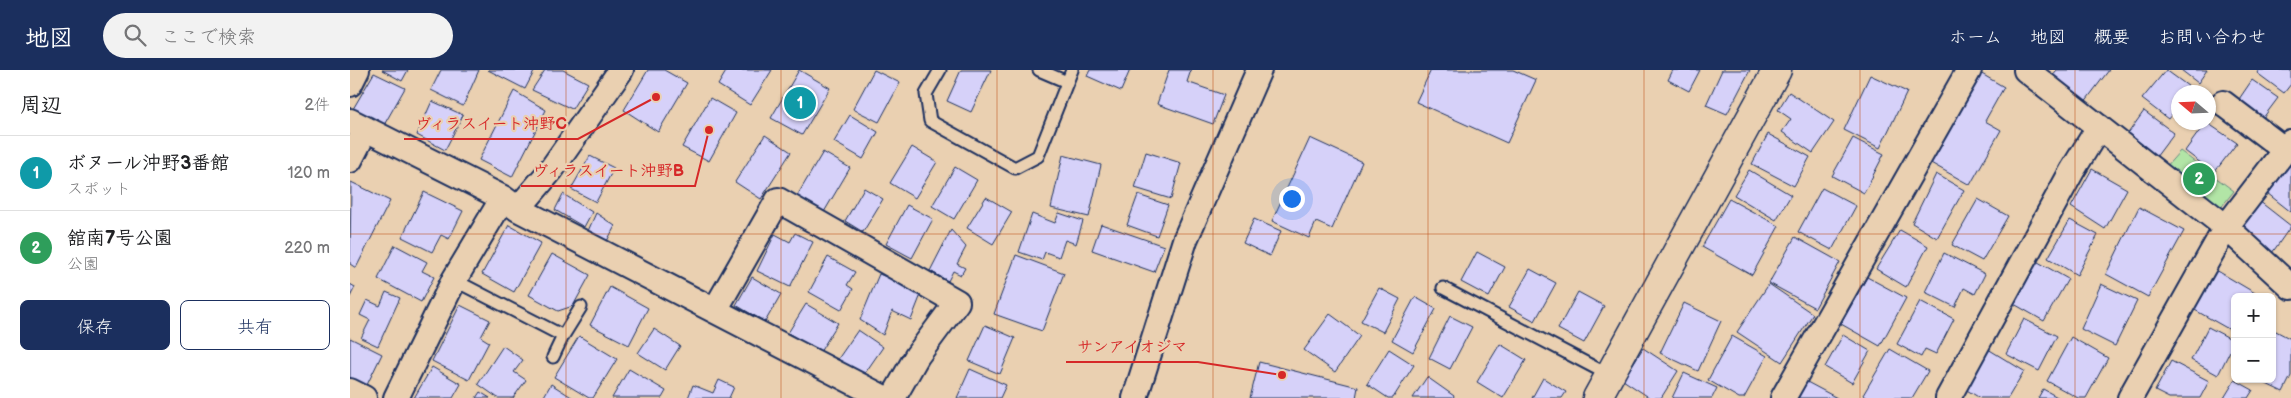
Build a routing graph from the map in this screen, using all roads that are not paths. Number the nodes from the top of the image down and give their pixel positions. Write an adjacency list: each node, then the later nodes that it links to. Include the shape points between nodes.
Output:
1 (357, 70): 11 (street)
2 (620, 70): 17 (street, via 551,170)
3 (940, 70): 10 (lane, via 926,94 930,121 1015,168 1038,156)
4 (1039, 70): 10 (lane)
5 (1072, 70): 10 (lane)
6 (1259, 70): 32 (street, via 1185,240)
7 (1777, 70): 26 (street)
8 (1968, 70): 33 (street)
9 (2026, 70): 14 (street)
10 (1067, 82)
11 (350, 84)
12 (2222, 103): 15 (street)
13 (358, 125): 16 (street); 17 (street)
14 (2099, 127): 18 (street); 34 (street)
15 (2288, 146): 18 (street)
16 (350, 160)
17 (510, 204): 19 (street); 23 (street)
18 (2226, 227): 20 (street); 35 (street)
19 (454, 280): 24 (lane); 29 (street)
20 (2291, 287)
21 (1443, 288): 26 (lane)
22 (581, 307): 24 (lane)
23 (715, 310): 30 (street); 31 (street, via 778,200 958,302 917,356)
24 (564, 336): 25 (lane)
25 (553, 357)
26 (1605, 390)
27 (350, 391): 28 (street)
28 (364, 398)
29 (396, 398)
30 (884, 398)
31 (893, 398)
32 (1135, 398)
33 (1783, 398)
34 (1948, 398)
35 (2130, 398)

